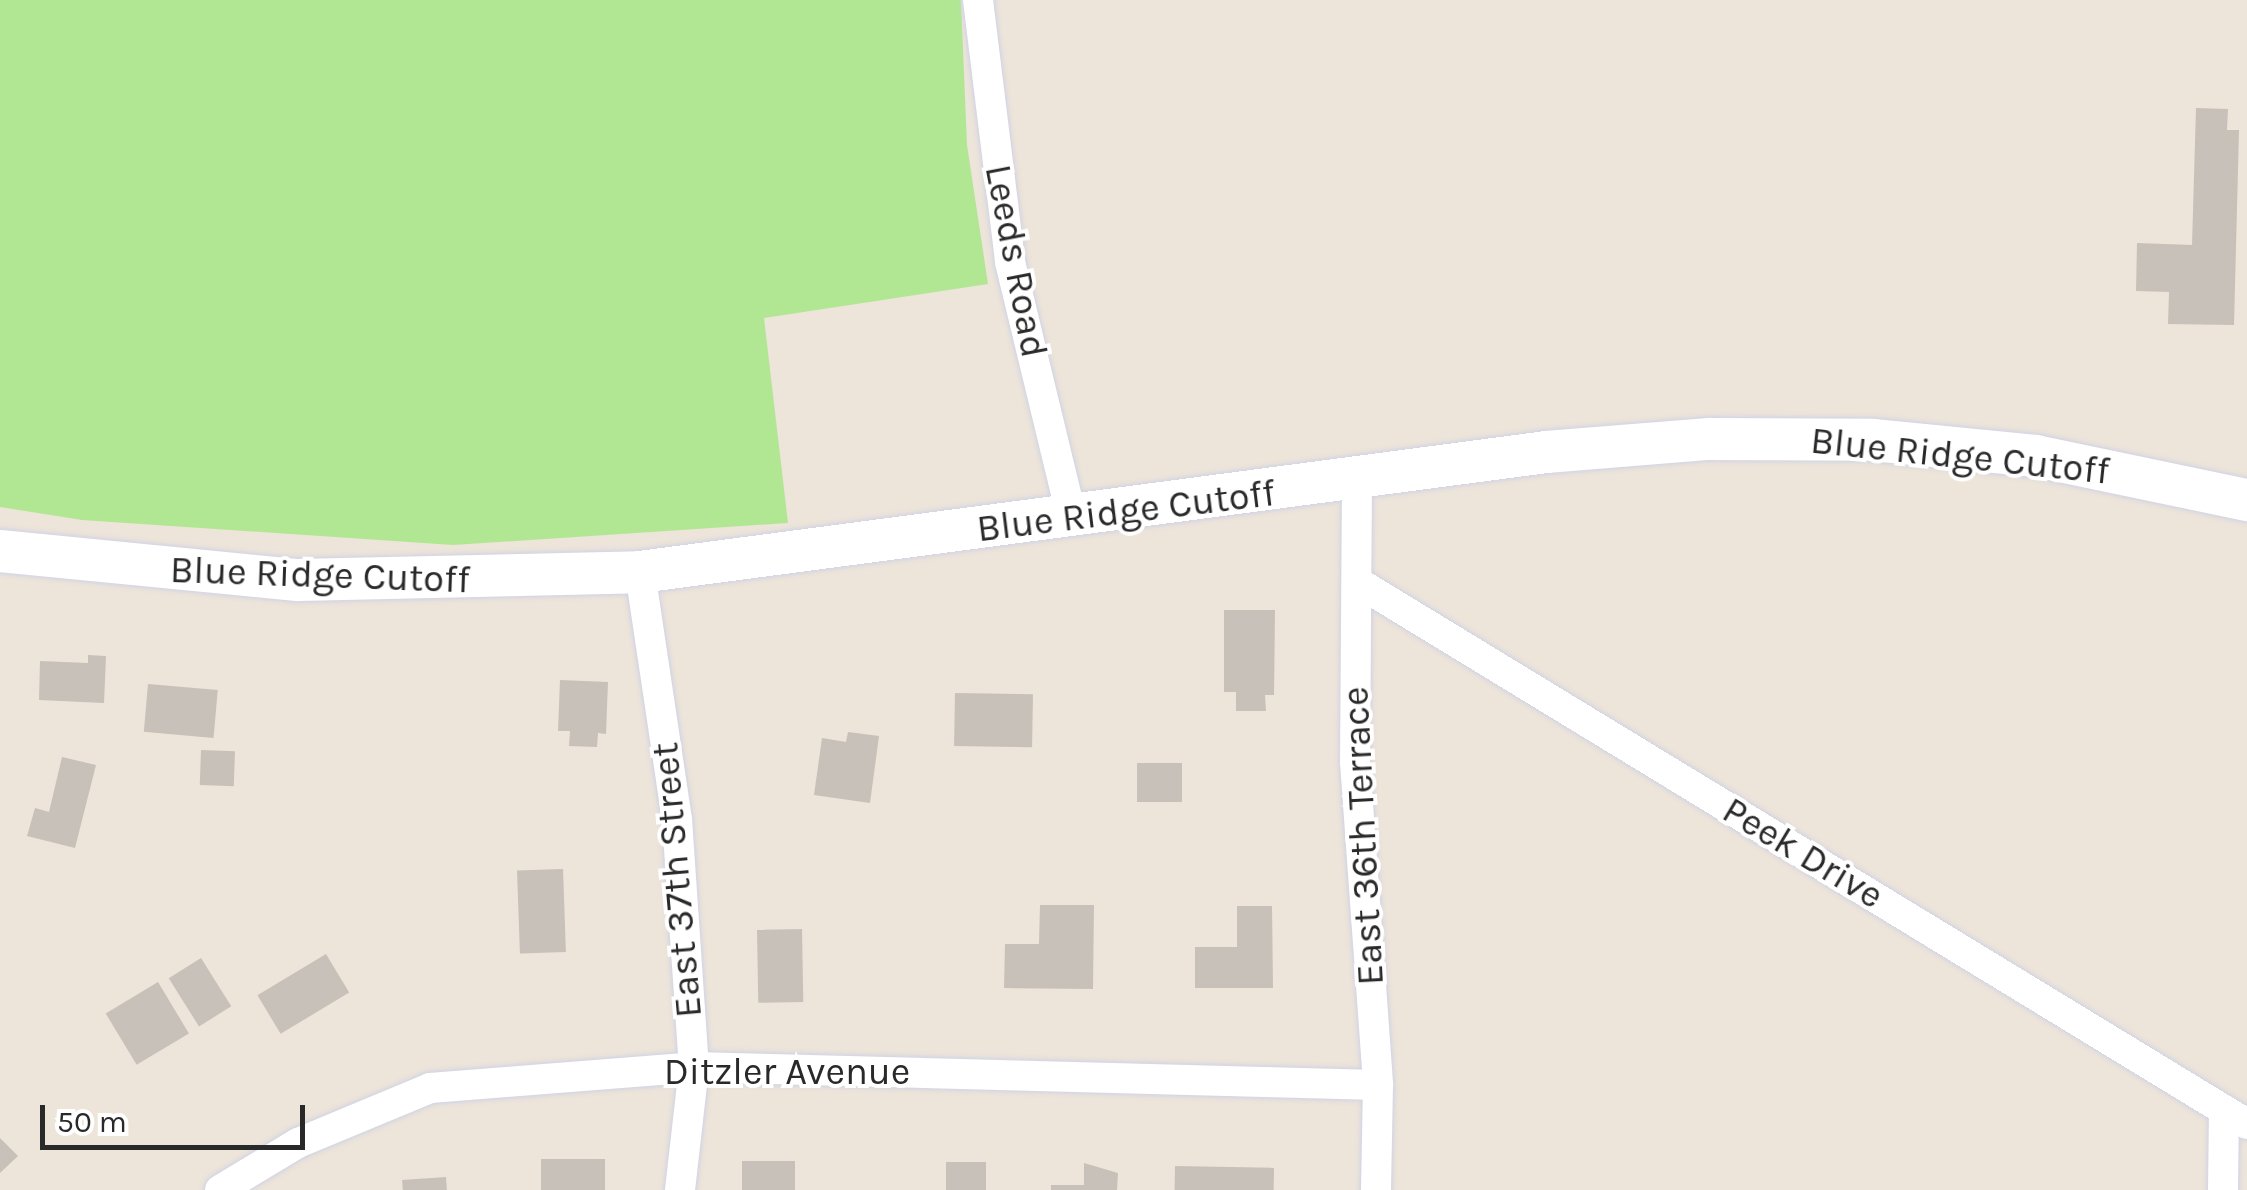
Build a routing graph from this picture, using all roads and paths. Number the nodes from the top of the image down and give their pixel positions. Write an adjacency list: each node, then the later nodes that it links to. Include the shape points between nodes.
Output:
1 (978, 0): 4 (street, Leeds Road, via 1010,262)
2 (1357, 481): 3 (main road, Blue Ridge Cutoff, via 1546,452 1709,439 1873,440 2036,456); 4 (main road, Blue Ridge Cutoff); 7 (street, East 36th Terrace)
3 (2247, 500)
4 (1072, 518): 6 (main road, Blue Ridge Cutoff)
5 (0, 551): 6 (main road, Blue Ridge Cutoff, via 298,580)
6 (640, 572): 8 (street, East 37th Street, via 677,819)
7 (1360, 583): 9 (street, East 36th Terrace, via 1355,762); 10 (street, Peek Drive)
8 (694, 1068): 9 (street, Ditzler Avenue); 11 (street, Ditzler Avenue, via 430,1088 298,1143); 12 (street, East 37th Street)
9 (1378, 1085): 13 (street, East 36th Terrace)
10 (2235, 1117): 14 (street)
11 (220, 1190)
12 (680, 1190)
13 (1376, 1190)
14 (2224, 1190)

